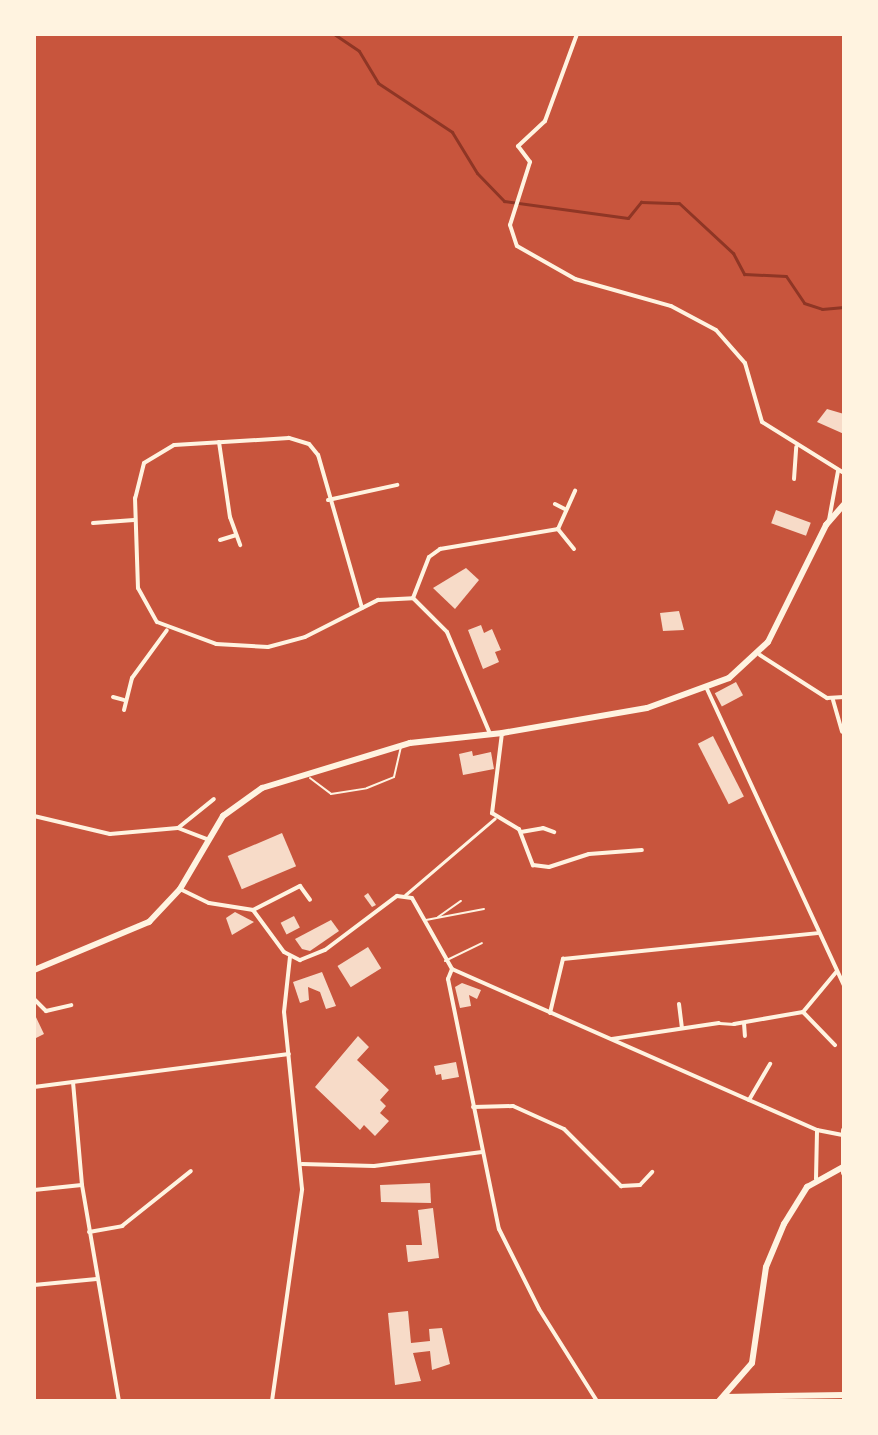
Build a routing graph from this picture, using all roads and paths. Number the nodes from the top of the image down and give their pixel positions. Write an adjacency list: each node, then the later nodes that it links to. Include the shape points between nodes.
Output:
1 (577, 34): 5 (street, via 545,121 520,141 530,162 510,225 517,246 575,279 671,306 716,330 745,363 762,422)
2 (35, 41): 3 (path)
3 (34, 110)
4 (219, 442): 10 (street, via 303,440 318,455); 14 (street, via 166,447 150,457 139,471); 18 (street)
5 (796, 447): 6 (street); 7 (street)
6 (841, 472): 15 (street)
7 (794, 479)
8 (397, 485): 10 (street)
9 (575, 491): 13 (street)
10 (328, 500): 23 (street)
11 (555, 504): 13 (street)
12 (844, 504): 15 (main road)
13 (565, 509): 17 (street)
14 (134, 520): 16 (street); 24 (street, via 141,599)
15 (829, 520): 25 (main road)
16 (93, 523)
17 (558, 529): 21 (street); 22 (street, via 440,549 429,557)
18 (236, 535): 19 (street); 20 (street)
19 (220, 540)
20 (240, 545)
21 (574, 549)
22 (413, 598): 23 (street, via 387,597); 34 (street, via 447,632)
23 (362, 608): 24 (street, via 305,637 268,647 216,644)
24 (167, 630): 29 (street, via 132,678)
25 (760, 655): 26 (main road); 30 (street)
26 (707, 689): 33 (main road, via 647,708); 53 (street)
27 (113, 697): 29 (street)
28 (844, 697): 30 (street)
29 (124, 700): 31 (street)
30 (833, 700): 32 (street)
31 (124, 710)
32 (842, 732)
33 (502, 733): 34 (main road); 39 (street)
34 (490, 734): 35 (main road)
35 (401, 745): 36 (main road); 36 (lane, via 394,777 367,788 331,794 319,789)
36 (307, 771): 43 (main road, via 243,798)
37 (214, 799): 40 (street)
38 (34, 816): 40 (street, via 110,834)
39 (495, 818): 41 (street); 46 (street)
40 (178, 828): 43 (street)
41 (521, 832): 42 (street); 44 (street, via 530,861 540,868 589,854)
42 (554, 832)
43 (207, 839): 45 (main road)
44 (642, 850)
45 (180, 889): 50 (street, via 209,903); 58 (main road, via 137,930)
46 (405, 895): 52 (street); 55 (street, via 317,955 307,960)
47 (310, 900): 50 (street, via 300,886)
48 (461, 901): 51 (lane)
49 (484, 909): 51 (lane)
50 (253, 910): 55 (street)
51 (437, 918): 52 (lane)
52 (425, 920): 56 (street)
53 (818, 933): 59 (street); 65 (street, via 563,959)
54 (482, 943): 56 (lane)
55 (290, 957): 73 (street, via 284,992)
56 (445, 961): 57 (street)
57 (452, 969): 65 (street); 78 (street, via 448,979)
58 (34, 970)
59 (837, 971): 60 (street); 64 (street)
60 (844, 985)
61 (34, 999): 63 (street, via 46,1011)
62 (679, 1004): 69 (street)
63 (71, 1005)
64 (803, 1012): 67 (street); 72 (street)
65 (550, 1013): 71 (street)
66 (719, 1023): 68 (street); 69 (street)
67 (744, 1023): 68 (street); 70 (street)
68 (734, 1024)
69 (682, 1028): 71 (street)
70 (745, 1036)
71 (610, 1039): 77 (street)
72 (835, 1045)
73 (289, 1054): 75 (street); 82 (street)
74 (770, 1064): 77 (street)
75 (73, 1082): 76 (street); 87 (street)
76 (34, 1087)
77 (749, 1100): 79 (street)
78 (473, 1107): 81 (street); 85 (street, via 513,1106 564,1129 621,1186 640,1185)
79 (817, 1130): 80 (street); 86 (street)
80 (843, 1133): 83 (main road)
81 (482, 1152): 82 (street, via 374,1166); 96 (street, via 506,1243 539,1309)
82 (302, 1164): 95 (street, via 296,1258)
83 (843, 1169): 86 (main road)
84 (191, 1171): 89 (street, via 122,1226)
85 (652, 1172)
86 (816, 1179): 93 (main road, via 801,1194 774,1246 752,1363)
87 (82, 1185): 88 (street); 89 (street)
88 (34, 1190)
89 (89, 1232): 90 (street)
90 (97, 1279): 91 (street); 94 (street)
91 (34, 1285)
92 (844, 1395): 93 (main road)
93 (722, 1399)
94 (119, 1401)
95 (272, 1401)
96 (597, 1401)

